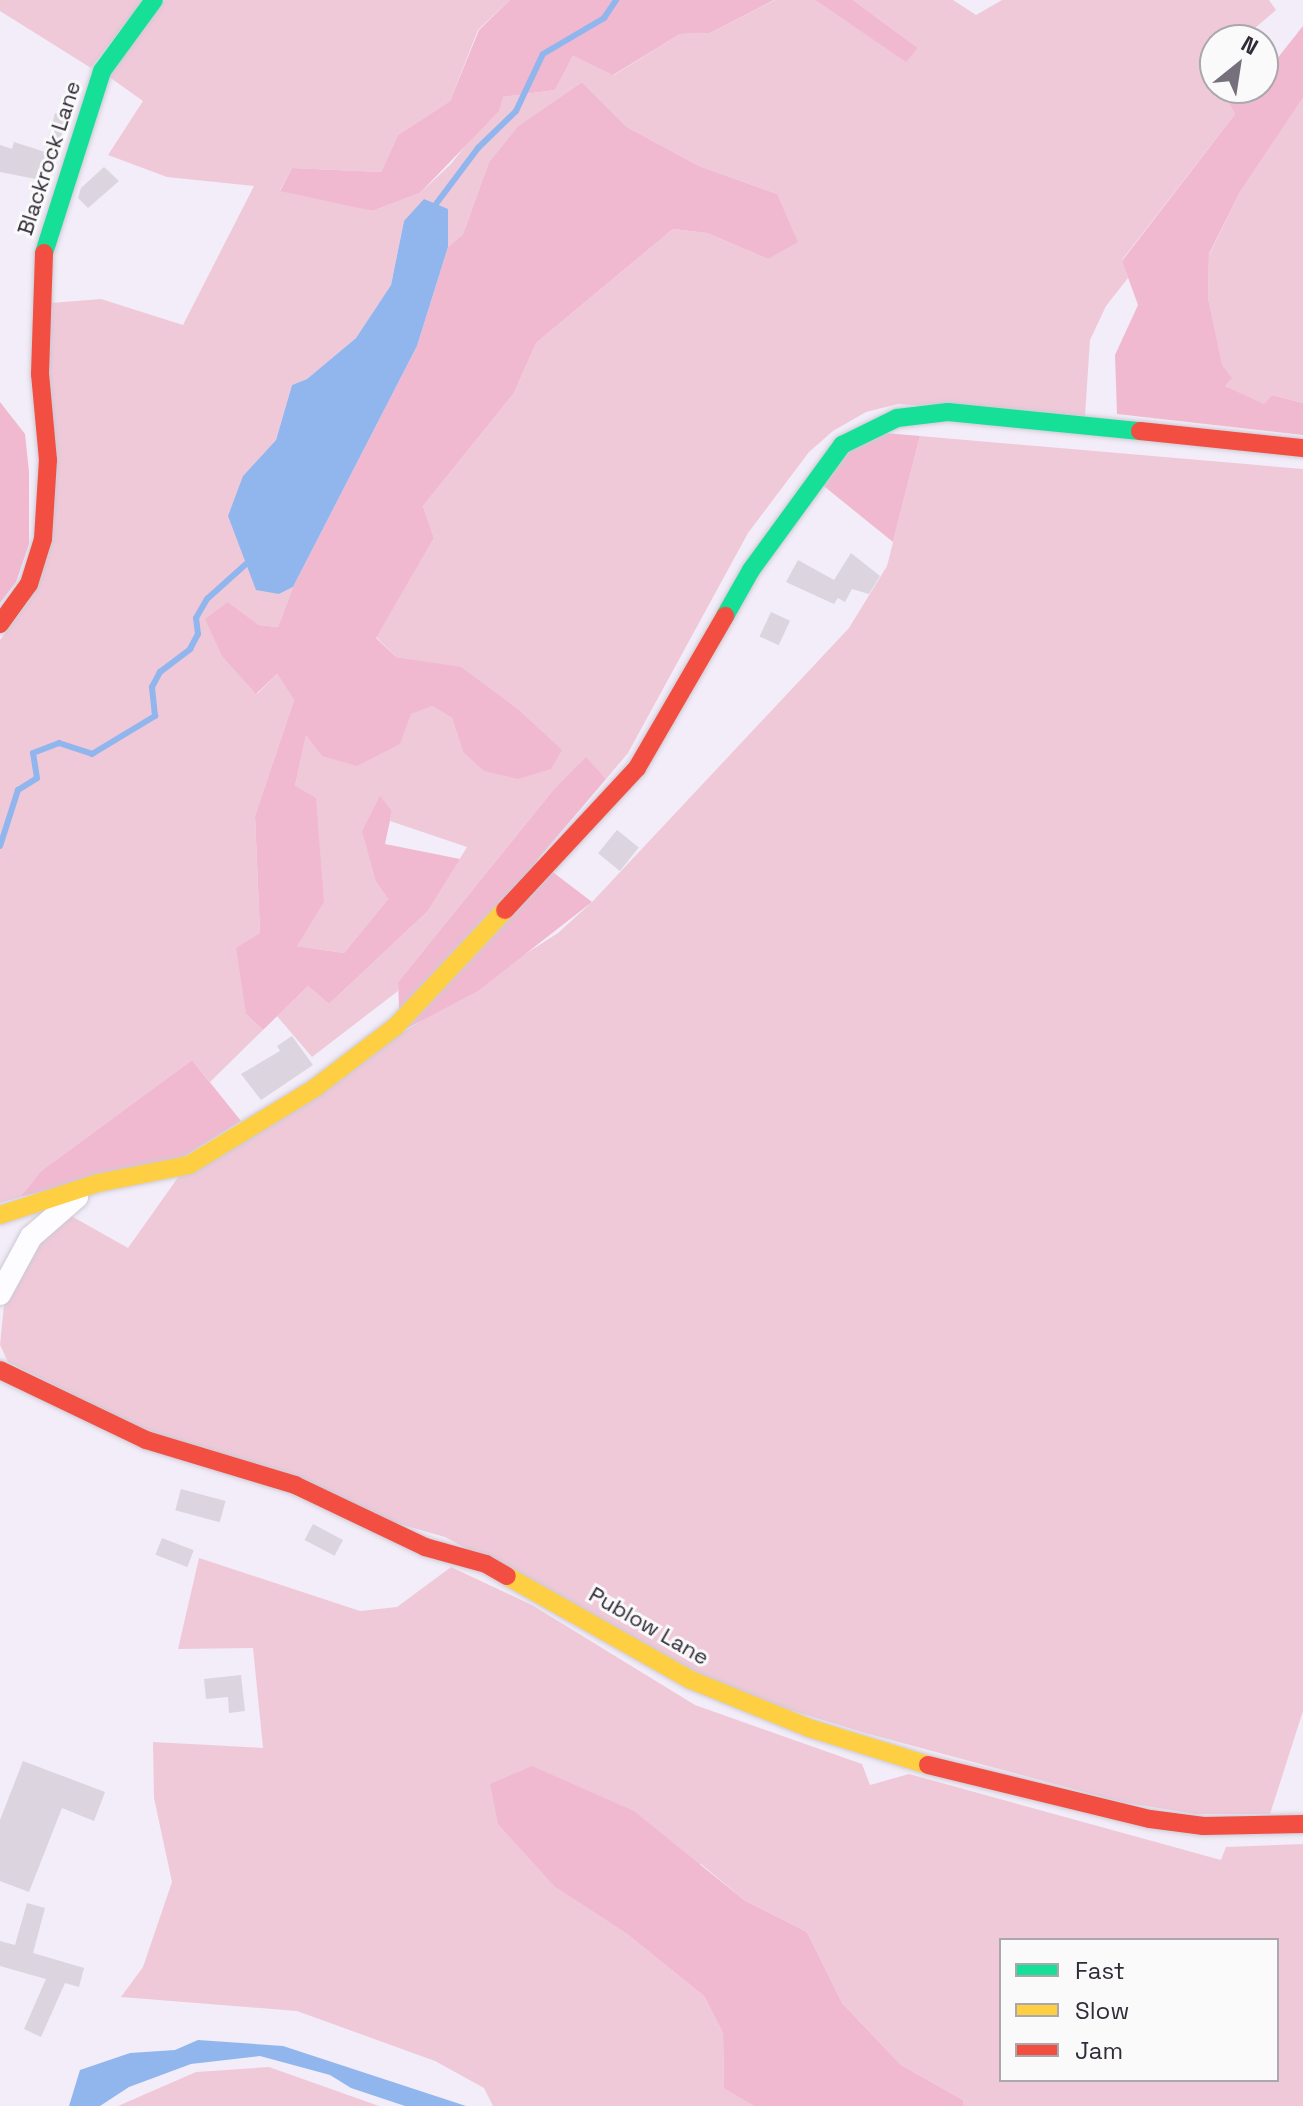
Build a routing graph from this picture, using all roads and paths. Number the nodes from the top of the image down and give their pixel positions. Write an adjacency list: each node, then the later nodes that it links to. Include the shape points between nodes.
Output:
1 (154, 0): 3 (street, Blackrock Lane, via 102,71 46,237 40,374 48,460 43,539 29,584)
2 (1303, 448): 4 (street, via 948,412 897,418 842,445 751,570 637,768 396,1026 315,1088 189,1165)
3 (0, 624)
4 (98, 1183): 5 (street); 6 (street, via 31,1237)
5 (0, 1215)
6 (0, 1294)
7 (0, 1370): 8 (street, Publow Lane, via 146,1440 295,1485 425,1547 486,1564 691,1680 809,1728 884,1754 1150,1819 1204,1826)
8 (1303, 1824)

